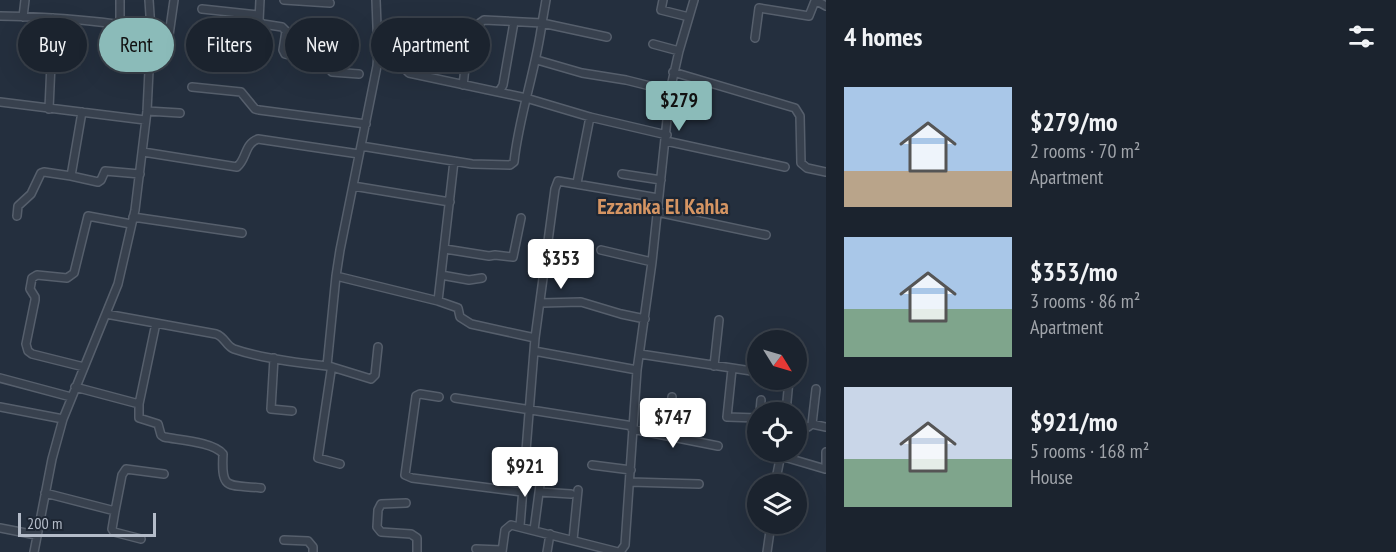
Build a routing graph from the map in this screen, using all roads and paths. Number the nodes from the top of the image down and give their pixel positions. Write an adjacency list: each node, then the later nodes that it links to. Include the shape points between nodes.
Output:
1 (25, 0): 18 (street)
2 (120, 0): 21 (street)
3 (149, 0): 22 (street)
4 (174, 0): 23 (street)
5 (260, 0): 16 (street)
6 (284, 0): 12 (street)
7 (376, 0): 24 (street)
8 (546, 0): 26 (street)
9 (663, 0): 19 (street, via 661,10)
10 (694, 0): 19 (street)
11 (815, 1): 13 (street, via 809,16); 14 (street)
12 (330, 3)
13 (761, 4): 28 (street)
14 (826, 6)
15 (202, 9): 16 (street)
16 (258, 15): 37 (street, via 261,23 278,25 286,31 283,50 287,55 325,64 332,72)
17 (0, 16): 18 (street)
18 (23, 16): 20 (street)
19 (689, 17): 30 (street)
20 (53, 18)
21 (120, 18)
22 (150, 18)
23 (171, 18)
24 (377, 18)
25 (514, 22): 26 (street); 38 (street, via 484,21 478,25 470,43); 41 (street)
26 (542, 23): 27 (street); 31 (street)
27 (607, 37)
28 (755, 38)
29 (653, 44): 30 (street)
30 (679, 51): 36 (street)
31 (537, 60): 40 (street); 42 (street)
32 (51, 72): 46 (street)
33 (149, 72): 47 (street)
34 (376, 72): 52 (street)
35 (409, 72): 38 (street)
36 (674, 72): 40 (street); 59 (street, via 795,108 800,116 801,163)
37 (359, 74)
38 (464, 85): 41 (street)
39 (192, 87): 52 (street, via 241,92 255,109)
40 (670, 91): 43 (street)
41 (499, 92): 42 (street)
42 (526, 98): 50 (street); 57 (street, via 512,164)
43 (669, 100): 45 (street); 53 (street)
44 (0, 102): 46 (street)
45 (706, 105)
46 (49, 109): 48 (street)
47 (147, 111): 49 (street); 51 (street)
48 (82, 112): 51 (street); 62 (street)
49 (180, 113)
50 (590, 117): 53 (street); 64 (street)
51 (146, 120): 55 (street)
52 (366, 124): 54 (street)
53 (666, 138): 58 (street); 63 (street)
54 (361, 146): 56 (street); 57 (street)
55 (143, 152): 56 (street, via 237,167 248,144 258,139); 60 (street)
56 (359, 154): 65 (street)
57 (454, 161): 67 (street)
58 (785, 166)
59 (826, 172)
60 (140, 174): 62 (street, via 105,171 98,182); 70 (street)
61 (622, 174): 63 (street)
62 (70, 176): 69 (street, via 41,173 31,194 18,206)
63 (661, 180): 66 (street)
64 (577, 183): 66 (street); 82 (street, via 556,184)
65 (353, 186): 67 (street); 79 (street)
66 (658, 198): 68 (street)
67 (450, 202): 75 (street)
68 (657, 212): 74 (street); 77 (street)
69 (17, 216)
70 (133, 216): 72 (street); 73 (street)
71 (521, 218): 75 (street, via 513,257)
72 (131, 225): 83 (street, via 122,272); 93 (street, via 88,216 74,273 67,278 33,278 30,290 35,300 28,351)
73 (242, 233)
74 (766, 235)
75 (445, 249): 78 (street)
76 (601, 250): 77 (street)
77 (652, 262): 84 (street)
78 (441, 275): 80 (street); 81 (street)
79 (336, 276): 81 (street); 94 (street)
80 (482, 278)
81 (438, 301): 87 (street, via 458,308 460,318 471,324)
82 (541, 303): 84 (street, via 581,302); 87 (street)
83 (106, 314): 86 (street); 93 (street)
84 (645, 319): 90 (street)
85 (719, 320): 92 (street)
86 (156, 323): 91 (street, via 216,334 234,349); 105 (street)
87 (535, 338): 89 (street)
88 (378, 347): 94 (street, via 375,375 371,379)
89 (534, 351): 96 (street); 107 (street)
90 (640, 354): 92 (street); 96 (street)
91 (274, 358): 94 (street); 108 (street, via 271,409)
92 (714, 366): 95 (street)
93 (84, 367): 99 (street)
94 (330, 367): 119 (street, via 318,458)
95 (732, 369): 97 (street); 109 (street, via 727,417)
96 (637, 370): 114 (street)
97 (747, 371)
98 (0, 378): 101 (street)
99 (75, 387): 101 (street); 105 (street)
100 (816, 389): 111 (street)
101 (71, 397): 110 (street)
102 (439, 397): 128 (street, via 416,396 405,475)
103 (672, 397): 115 (street)
104 (455, 398): 107 (street)
105 (139, 404): 127 (street, via 139,418 158,424 160,435 220,450 225,482)
106 (0, 407): 110 (street)
107 (529, 410): 114 (street); 128 (street)
108 (292, 411)
109 (747, 418)
110 (63, 419): 130 (street)
111 (812, 424): 112 (street); 113 (street)
112 (807, 427)
113 (826, 427)
114 (633, 428): 115 (street); 123 (street)
115 (668, 435): 116 (street)
116 (718, 446)
117 (826, 452): 121 (street)
118 (805, 462): 121 (street)
119 (340, 464)
120 (592, 465): 123 (street)
121 (826, 469)
122 (542, 470): 129 (street)
123 (631, 470): 125 (street)
124 (164, 474): 132 (street, via 126,469)
125 (630, 482): 126 (street); 149 (street, via 625,545)
126 (699, 484)
127 (261, 488)
128 (522, 492): 133 (street)
129 (539, 492): 135 (street); 141 (street, via 575,492)
130 (45, 493): 132 (street); 138 (street)
131 (406, 503): 147 (street, via 379,505 377,527 381,532 411,534 417,538)
132 (115, 511): 139 (street, via 114,532)
133 (520, 526): 135 (street); 144 (street, via 511,525 505,530)
134 (0, 528): 138 (street)
135 (534, 530): 136 (street)
136 (550, 534): 141 (street); 148 (street)
137 (770, 534): 150 (street)
138 (36, 535): 145 (street)
139 (141, 539)
140 (284, 540): 146 (street, via 308,541)
141 (573, 540): 143 (street)
142 (476, 549): 144 (street)
143 (591, 549): 149 (street)
144 (502, 551)
145 (34, 552)
146 (313, 552)
147 (417, 552)
148 (547, 552)
149 (621, 552)
150 (767, 552)

